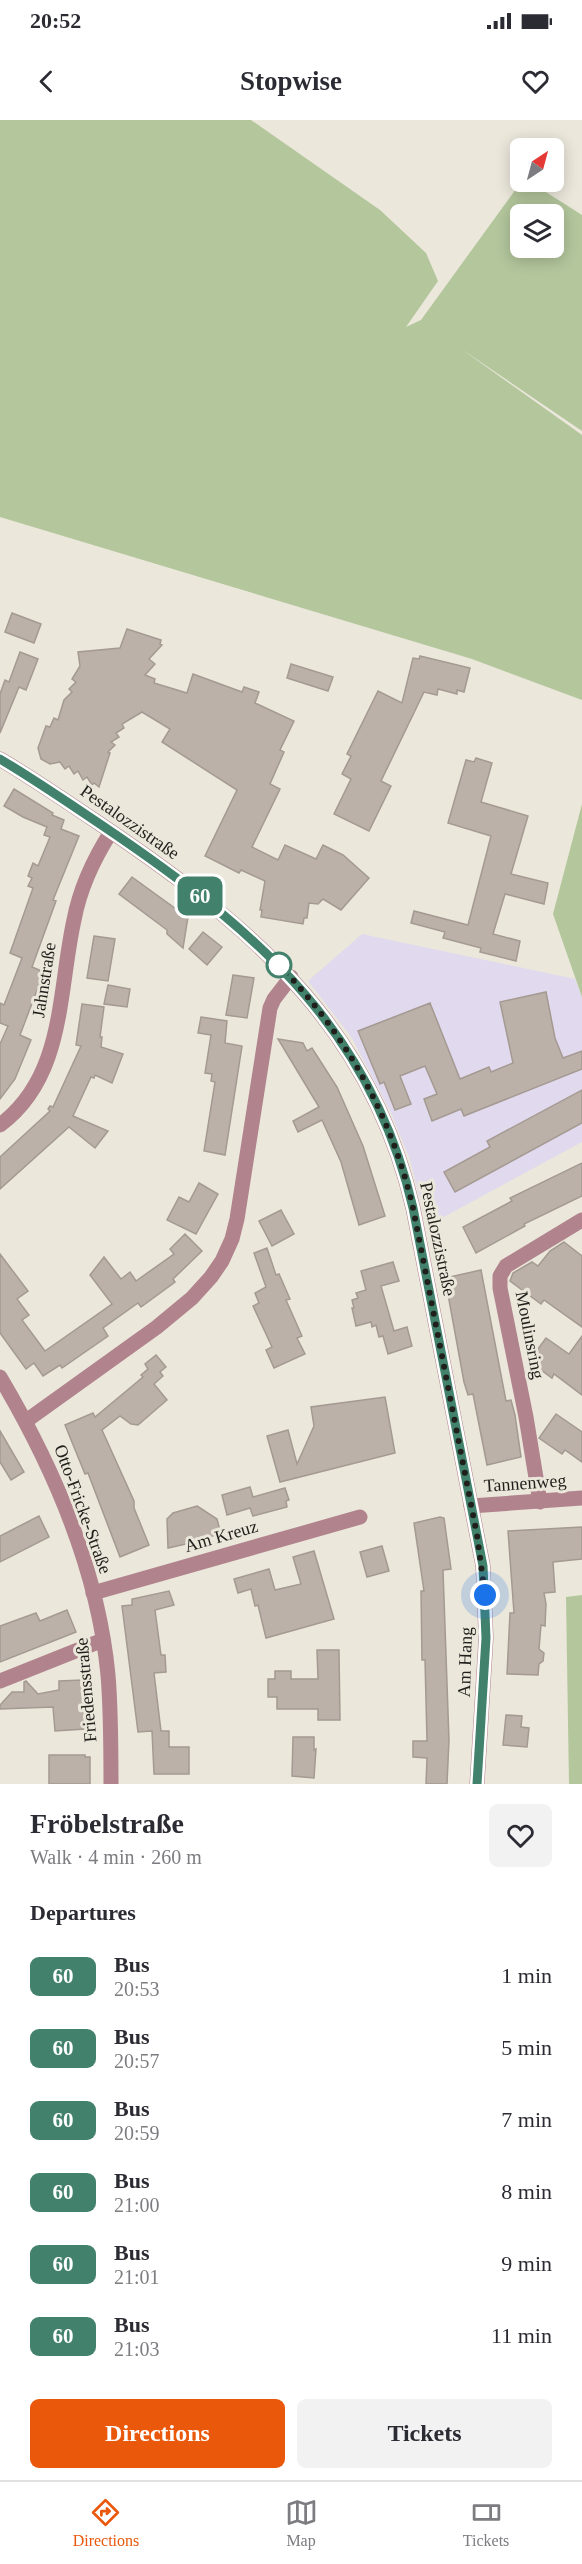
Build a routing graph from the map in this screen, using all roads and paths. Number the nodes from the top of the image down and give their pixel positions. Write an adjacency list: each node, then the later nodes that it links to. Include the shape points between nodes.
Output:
1 (0, 760): 2 (street, Pestalozzistraße)
2 (111, 832): 3 (street, Pestalozzistraße, via 220,911); 4 (street, Jahnstraße, via 90,869 78,902 55,1034 45,1068 33,1092)
3 (291, 977): 7 (street, via 270,1008 237,1219 217,1269 204,1287 176,1312); 10 (street, Pestalozzistraße, via 350,1053 378,1106 401,1163)
4 (0, 1125)
5 (582, 1220): 9 (street, Moulinsring, via 506,1266 500,1276)
6 (0, 1377): 7 (street, Otto-Fricke-Straße)
7 (26, 1421): 12 (street, Otto-Fricke-Straße, via 61,1495)
8 (582, 1498): 9 (street, Tannenweg)
9 (540, 1502): 10 (street, Tannenweg)
10 (471, 1506): 16 (street, Am Hang, via 483,1566 486,1627)
11 (360, 1517): 12 (street, Am Kreuz)
12 (93, 1593): 13 (street, Friedensstraße)
13 (103, 1640): 14 (street); 15 (street, Friedensstraße, via 110,1702)
14 (0, 1681)
15 (111, 1784)
16 (477, 1784)

